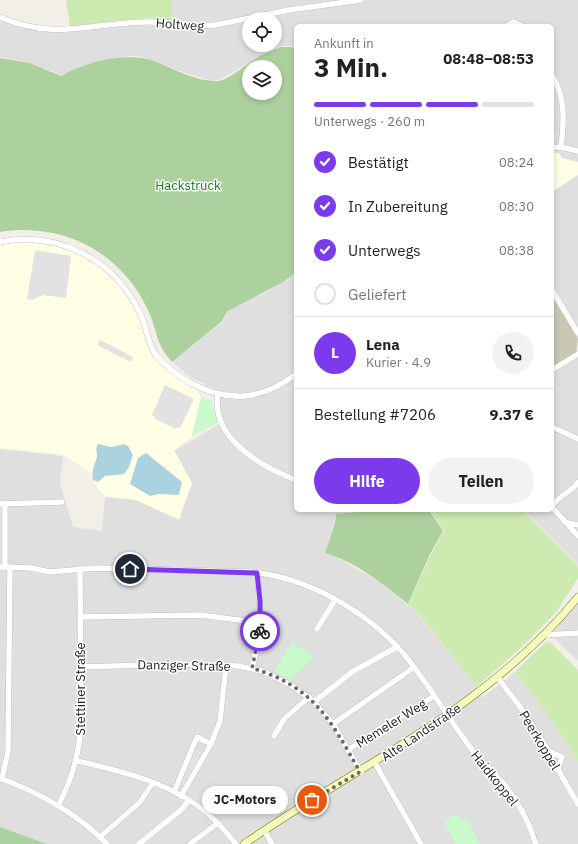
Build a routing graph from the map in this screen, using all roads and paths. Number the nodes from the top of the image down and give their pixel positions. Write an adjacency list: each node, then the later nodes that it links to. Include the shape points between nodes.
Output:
1 (361, 0): 2 (street, Holtweg, via 203,26 145,22 46,30)
2 (0, 17)
3 (554, 79): 5 (street, via 563,106)
4 (554, 147): 5 (street)
5 (561, 147): 6 (street)
6 (578, 151)
7 (0, 242): 13 (street, via 27,239 50,241 95,260 113,274 126,290 141,314 150,345 163,364 185,379)
8 (554, 293): 9 (street)
9 (578, 333)
10 (578, 354): 11 (street)
11 (554, 369)
12 (294, 375): 13 (street, via 265,392 239,397)
13 (218, 394): 16 (street, via 217,408 222,422 236,443 255,458)
14 (554, 428): 15 (street)
15 (578, 439)
16 (294, 479)
17 (578, 482): 20 (street)
18 (62, 502): 19 (street)
19 (3, 504): 25 (street)
20 (554, 504)
21 (554, 510): 22 (street)
22 (564, 522): 23 (street); 24 (street)
23 (578, 525)
24 (578, 536)
25 (5, 567): 26 (street, Haidkoppel, via 50,572); 54 (street, via 8,751)
26 (80, 569): 27 (street, Haidkoppel); 30 (street, Stettiner Straße)
27 (257, 573): 29 (street, Haidkoppel, via 288,578 312,587); 31 (street)
28 (578, 597): 34 (street, Alte Landstraße)
29 (335, 600): 32 (street); 35 (street, Haidkoppel, via 370,623)
30 (81, 617): 31 (street, via 200,615); 37 (street, Stettiner Straße)
31 (261, 623): 38 (street)
32 (317, 629)
33 (578, 633): 34 (street)
34 (545, 635): 40 (street, Alte Landstraße)
35 (397, 647): 39 (street, Haidkoppel); 43 (street, via 352,672)
36 (226, 666): 37 (street, Danziger Straße, via 158,664); 38 (street, Danziger Straße); 47 (street, via 220,725)
37 (80, 667): 50 (street, Stettiner Straße, via 81,721)
38 (252, 668): 42 (street, Danziger Straße, via 286,682)
39 (414, 668): 41 (street, Haidkoppel); 45 (street)
40 (498, 678): 44 (street, Alte Landstraße); 49 (street, Peerkoppel)
41 (434, 696): 44 (street, Haidkoppel); 48 (street, Memeler Weg)
42 (309, 697): 43 (street, Danziger Straße); 46 (street, via 284,719)
43 (314, 702): 45 (street, Danziger Straße)
44 (447, 716): 51 (street, Alte Landstraße); 71 (street, Haidkoppel, via 473,752 509,790 525,817)
45 (333, 724): 48 (street, Danziger Straße)
46 (274, 736)
47 (211, 744): 56 (street, via 197,737); 57 (street)
48 (348, 750): 53 (street, Danziger Straße)
49 (549, 751): 52 (street, Peerkoppel); 52 (street, via 562,757)
50 (77, 761): 55 (street, via 128,773); 60 (street, Stettiner Straße)
51 (374, 763): 53 (street, Alte Landstraße); 70 (street)
52 (558, 770): 59 (street, Peerkoppel)
53 (360, 772): 62 (street, Alte Landstraße)
54 (1, 778): 60 (street)
55 (153, 783): 56 (street); 63 (street, via 139,803)
56 (174, 792): 57 (street)
57 (181, 796): 58 (street)
58 (189, 800): 61 (street); 65 (street, via 181,810)
59 (578, 804)
60 (58, 806): 63 (street)
61 (218, 824): 66 (street); 67 (street)
62 (264, 830): 68 (street, Alte Landstraße); 69 (street)
63 (100, 837): 64 (street)
64 (107, 844)
65 (139, 844)
66 (190, 844)
67 (236, 844)
68 (244, 844)
69 (272, 844)
70 (421, 844)
71 (536, 844)

